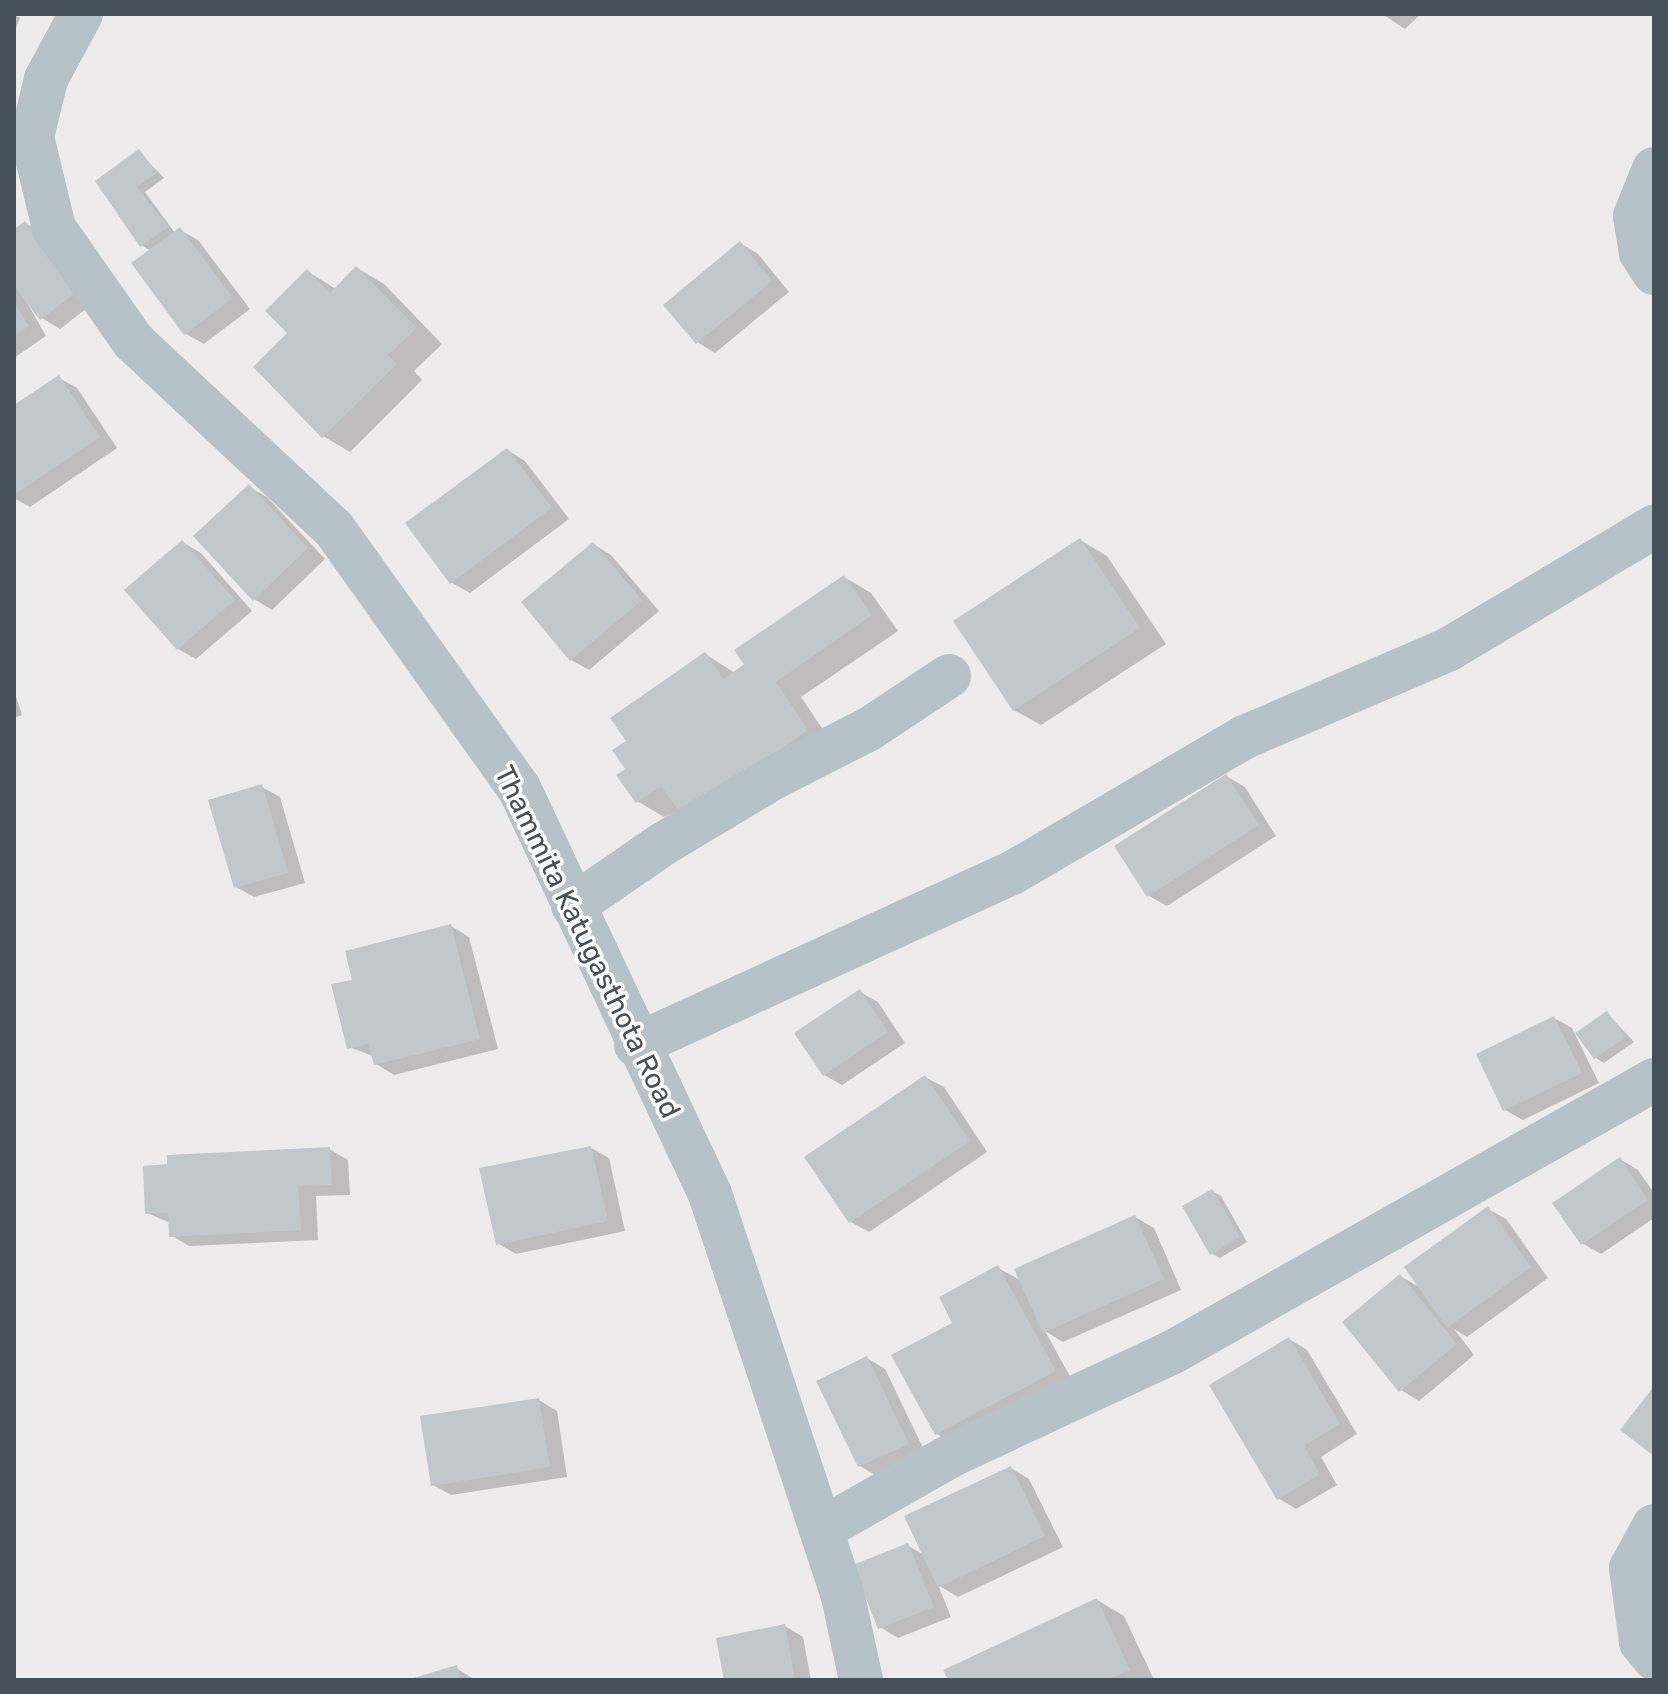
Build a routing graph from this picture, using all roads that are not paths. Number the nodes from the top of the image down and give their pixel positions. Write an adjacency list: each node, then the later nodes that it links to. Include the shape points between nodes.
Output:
1 (81, 14): 2 (street, Thammita Katugasthota Road, via 46,79)
2 (23, 146): 7 (street, Thammita Katugasthota Road, via 54,228 133,341 334,529 519,788)
3 (1654, 169): 4 (street, via 1635,216 1641,253)
4 (1654, 273)
5 (1654, 527): 8 (street, via 1449,649 1245,737 1012,873)
6 (949, 676): 7 (street, via 869,729 773,778 663,844)
7 (573, 906): 8 (street, Thammita Katugasthota Road)
8 (636, 1045): 11 (street, Thammita Katugasthota Road, via 710,1194)
9 (1654, 1080): 11 (street, via 1171,1353 954,1454)
10 (1654, 1526): 12 (street, via 1631,1568 1641,1642)
11 (822, 1529): 13 (street, Thammita Katugasthota Road)
12 (1654, 1658)
13 (861, 1680)

